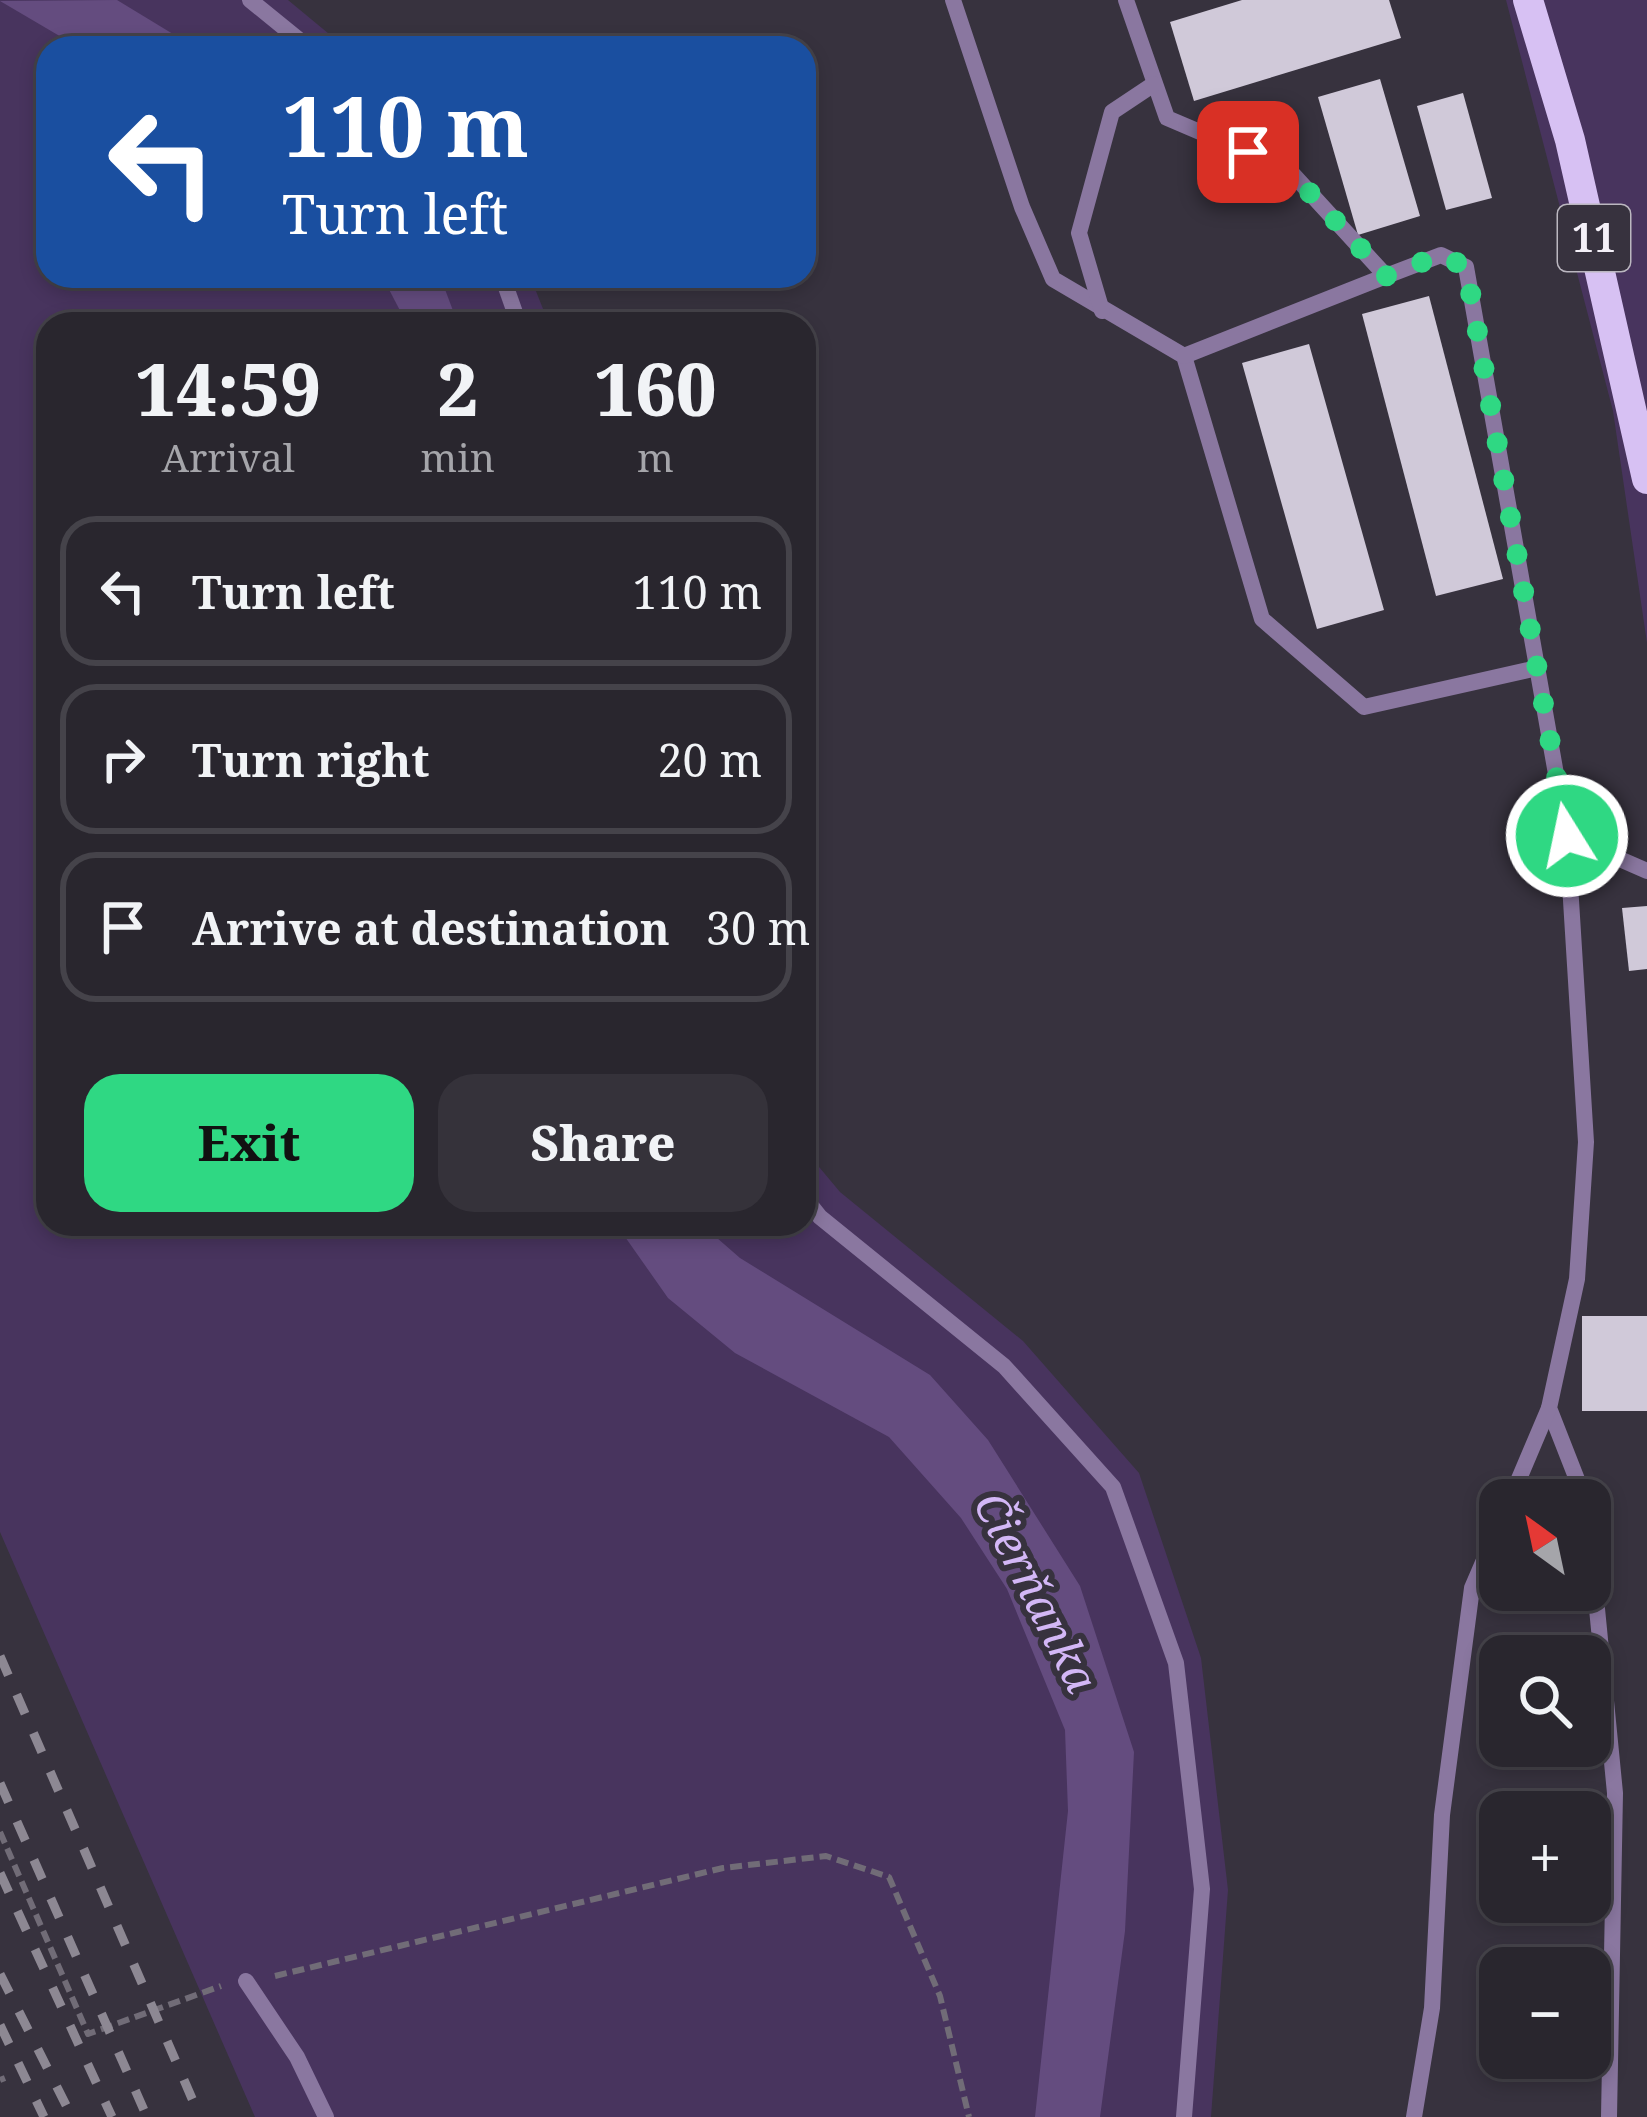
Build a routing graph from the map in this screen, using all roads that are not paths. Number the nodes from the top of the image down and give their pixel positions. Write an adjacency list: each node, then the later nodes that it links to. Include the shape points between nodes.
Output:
1 (250, 0): 5 (lane)
2 (953, 0): 8 (lane, via 1053,279)
3 (1126, 0): 6 (lane)
4 (1528, 0): 10 (main road, 11, via 1570,140)
5 (294, 36)
6 (1154, 84): 7 (lane, via 1167,118 1289,170); 8 (lane, via 1112,112 1079,233)
7 (1386, 276): 9 (lane); 11 (lane, via 1441,255 1466,267)
8 (1102, 311): 9 (lane)
9 (1184, 356): 11 (lane, via 1262,620 1364,707)
10 (1647, 479)
11 (1537, 668): 12 (lane)
12 (1567, 836): 13 (lane); 15 (lane, via 1586,1142 1577,1279)
13 (1647, 871)
14 (816, 1211): 22 (lane, via 1004,1366 1113,1487 1176,1664 1202,1889)
15 (1549, 1408): 16 (lane); 17 (lane)
16 (1519, 1479)
17 (1577, 1479)
18 (1479, 1572): 23 (lane, via 1442,1815 1432,2008)
19 (1597, 1611): 24 (lane, via 1616,1793)
20 (246, 1982): 21 (lane, via 297,2056)
21 (326, 2117)
22 (1184, 2117)
23 (1414, 2117)
24 (1609, 2117)

